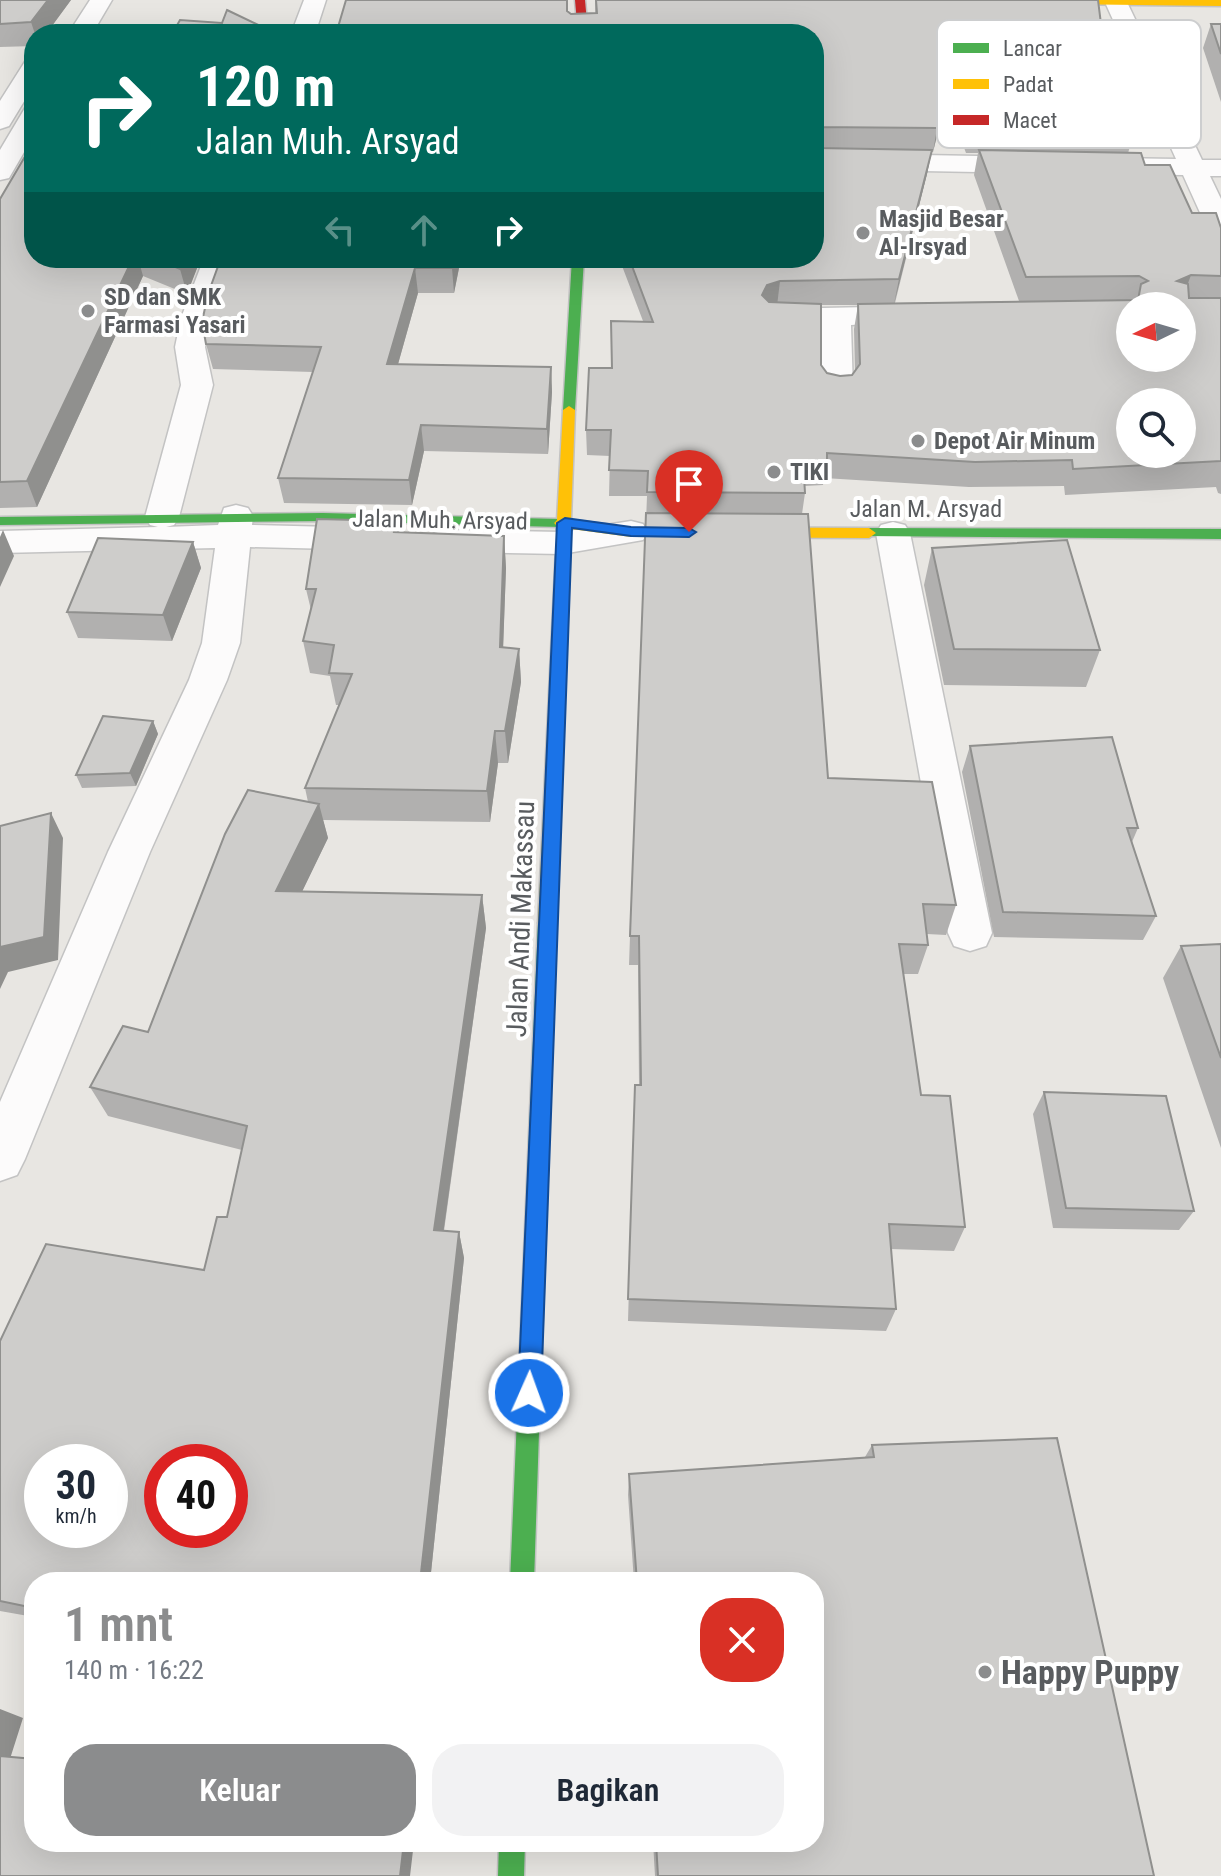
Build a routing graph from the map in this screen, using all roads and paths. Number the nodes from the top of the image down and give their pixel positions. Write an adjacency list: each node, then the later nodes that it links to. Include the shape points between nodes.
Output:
1 (101, 0): 8 (street)
2 (315, 0): 9 (street)
3 (964, 0): 4 (street)
4 (1116, 1): 6 (street); 7 (street)
5 (584, 2): 10 (street)
6 (1221, 3)
7 (1125, 20)
8 (86, 24)
9 (307, 24)
10 (583, 24)
11 (24, 81): 12 (street)
12 (0, 121)
13 (16, 148): 18 (street)
14 (1182, 148): 16 (street)
15 (824, 161): 16 (street)
16 (1191, 167): 17 (street); 19 (street)
17 (1221, 168)
18 (0, 172)
19 (1221, 228)
20 (214, 268): 26 (street, via 196,318 190,347 197,385)
21 (577, 268): 30 (street, Jalan Andi Makassau)
22 (948, 315): 23 (street)
23 (836, 317): 24 (street); 25 (street)
24 (777, 318)
25 (837, 390)
26 (162, 517): 27 (street, Jalan Muh. Arsyad); 28 (street, Jalan Muh. Arsyad)
27 (0, 521)
28 (235, 526): 30 (street, Jalan Muh. Arsyad); 33 (street, Jalan Muh. Arsyad); 35 (street, via 221,643 208,680)
29 (631, 532): 30 (street, Jalan Muh. Arsyad); 31 (street, Jalan M. Arsyad)
30 (563, 533): 36 (street, Jalan Andi Makassau)
31 (893, 533): 32 (street, Jalan M. Arsyad); 34 (street)
32 (1221, 534)
33 (0, 542)
34 (970, 933)
35 (0, 1159)
36 (522, 1572)
37 (512, 1852): 38 (street)
38 (511, 1876)

